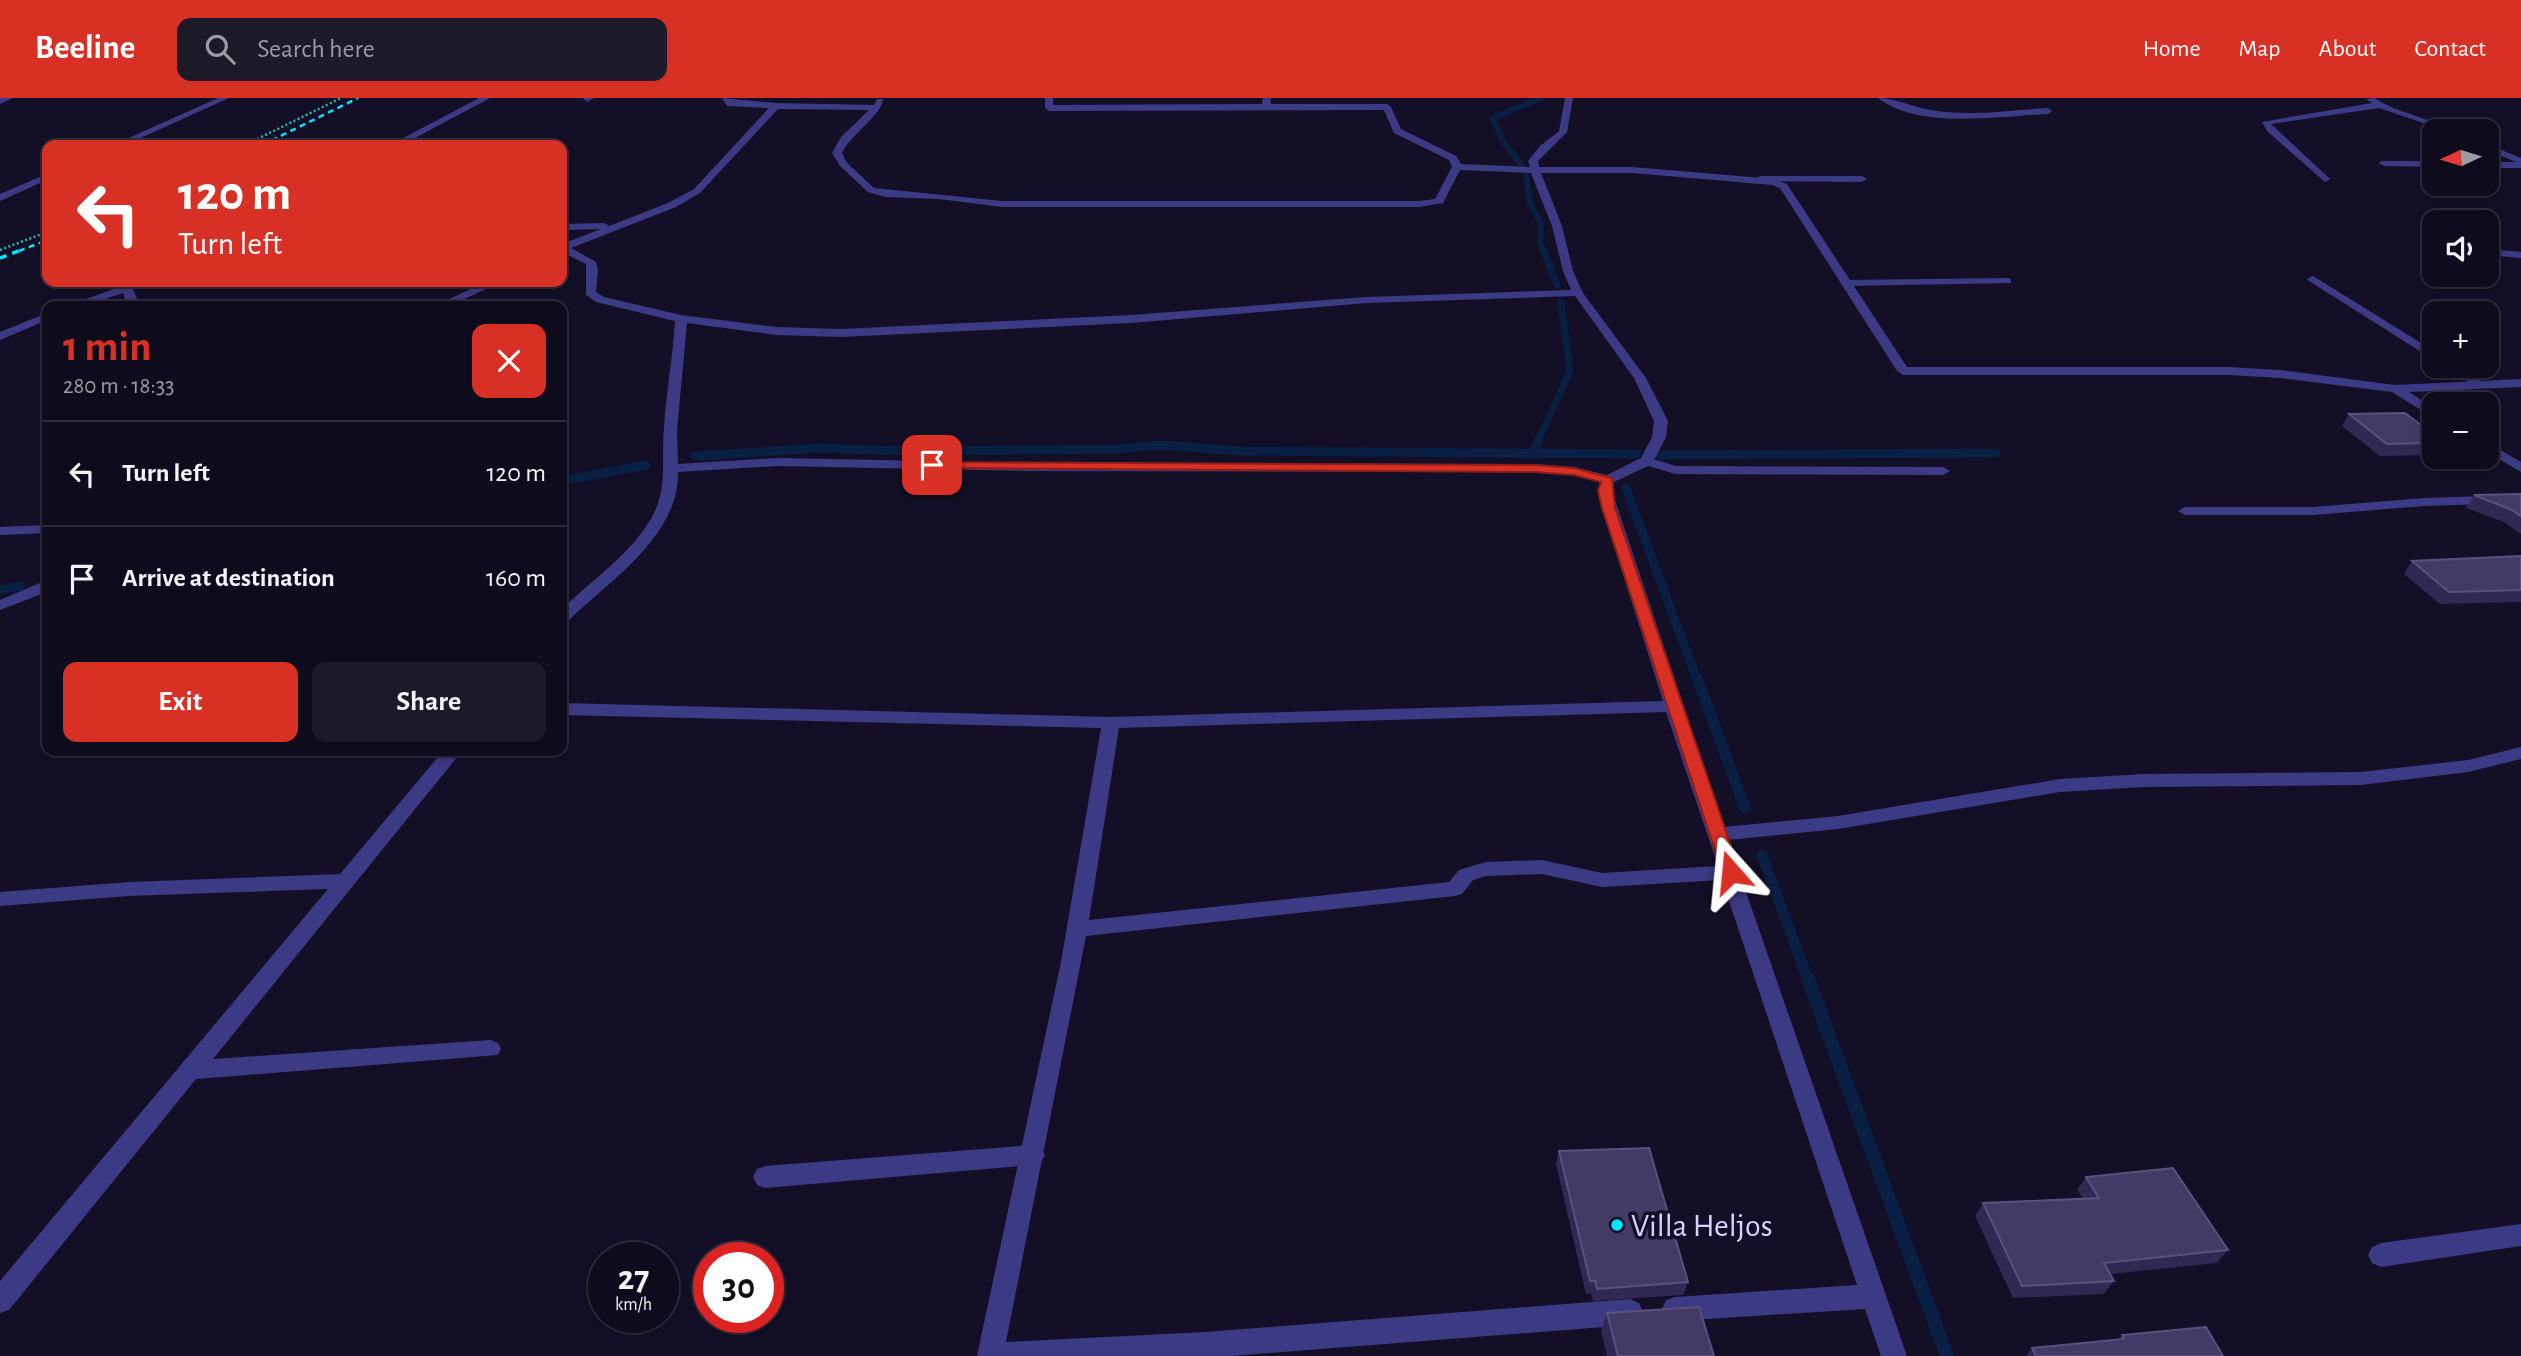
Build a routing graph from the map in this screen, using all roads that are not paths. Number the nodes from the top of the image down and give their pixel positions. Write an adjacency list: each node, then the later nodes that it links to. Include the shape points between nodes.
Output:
1 (9, 98): 9 (street)
2 (225, 98): 16 (street)
3 (486, 98): 17 (street)
4 (726, 98): 13 (street, via 726,103)
5 (1049, 98): 11 (street, via 1049,108)
6 (1569, 98): 24 (street, via 1563,132 1535,155)
7 (1882, 98): 14 (street, via 1897,107 1926,113)
8 (2369, 98): 12 (street)
9 (0, 102)
10 (879, 103): 13 (street); 23 (street, via 844,139 837,153 864,185 885,194 1002,204 1419,204 1439,201)
11 (1267, 103): 23 (street, via 1387,107 1397,131 1453,158)
12 (2379, 105): 15 (street); 28 (street, via 2266,122)
13 (776, 106): 30 (street, via 697,191)
14 (2048, 111)
15 (2422, 120)
16 (129, 140)
17 (405, 140)
18 (2499, 153): 20 (street)
19 (2384, 163): 21 (street)
20 (2521, 163): 22 (street)
21 (2422, 164)
22 (2499, 164)
23 (1457, 167): 24 (street)
24 (1535, 169): 26 (street); 42 (street)
25 (42, 179): 29 (street)
26 (1760, 179): 27 (street); 38 (street, via 1784,186)
27 (1862, 179)
28 (2325, 179)
29 (0, 198)
30 (617, 226): 31 (street); 32 (street)
31 (567, 227)
32 (567, 246)
33 (567, 250): 47 (street, via 591,262 590,293 600,300)
34 (2499, 253): 35 (street)
35 (2521, 255)
36 (2313, 279): 49 (street)
37 (2007, 281): 38 (street)
38 (1846, 284): 53 (street, via 1903,371 2229,371)
39 (130, 287): 41 (street)
40 (484, 287): 45 (street)
41 (127, 288): 43 (street); 44 (street)
42 (1578, 293): 47 (street, via 1366,300 1131,319 841,333 778,331); 56 (street, via 1640,378 1661,421)
43 (87, 301)
44 (132, 301)
45 (451, 301)
46 (42, 318): 48 (street)
47 (681, 318): 57 (street, via 670,431)
48 (0, 336)
49 (2422, 348)
50 (2470, 378): 51 (street)
51 (2479, 383): 52 (street); 53 (street)
52 (2521, 383)
53 (2395, 389): 54 (street)
54 (2422, 406)
55 (2499, 454): 58 (street)
56 (1647, 461): 59 (street, via 1675,470); 60 (street)
57 (672, 468): 60 (street, via 777,462 1535,468); 68 (street, via 665,506 646,534)
58 (2521, 468)
59 (1943, 471)
60 (1608, 480): 69 (street, via 1609,508)
61 (2521, 499): 62 (street, via 2313,511)
62 (2185, 511)
63 (42, 529): 64 (street)
64 (0, 531)
65 (42, 588): 67 (street)
66 (42, 600): 67 (street)
67 (4, 604)
68 (567, 613)
69 (1673, 706): 71 (street); 74 (street)
70 (567, 709): 71 (street)
71 (1111, 723): 78 (street)
72 (2521, 753): 74 (street, via 2441,771 2354,779 2090,783 1853,821)
73 (449, 756): 76 (street)
74 (1718, 834): 75 (street)
75 (1731, 872): 78 (street, via 1602,880 1542,867 1486,869 1466,875 1455,889); 86 (street)
76 (345, 881): 77 (street); 80 (street)
77 (0, 898)
78 (1079, 929): 81 (street)
79 (490, 1049): 80 (street)
80 (190, 1070): 85 (street)
81 (1033, 1155): 82 (street); 87 (street)
82 (765, 1177)
83 (2521, 1235): 84 (street)
84 (2381, 1255)
85 (3, 1293)
86 (1874, 1296): 87 (street, via 1205,1345); 88 (street)
87 (990, 1356)
88 (1894, 1356)

